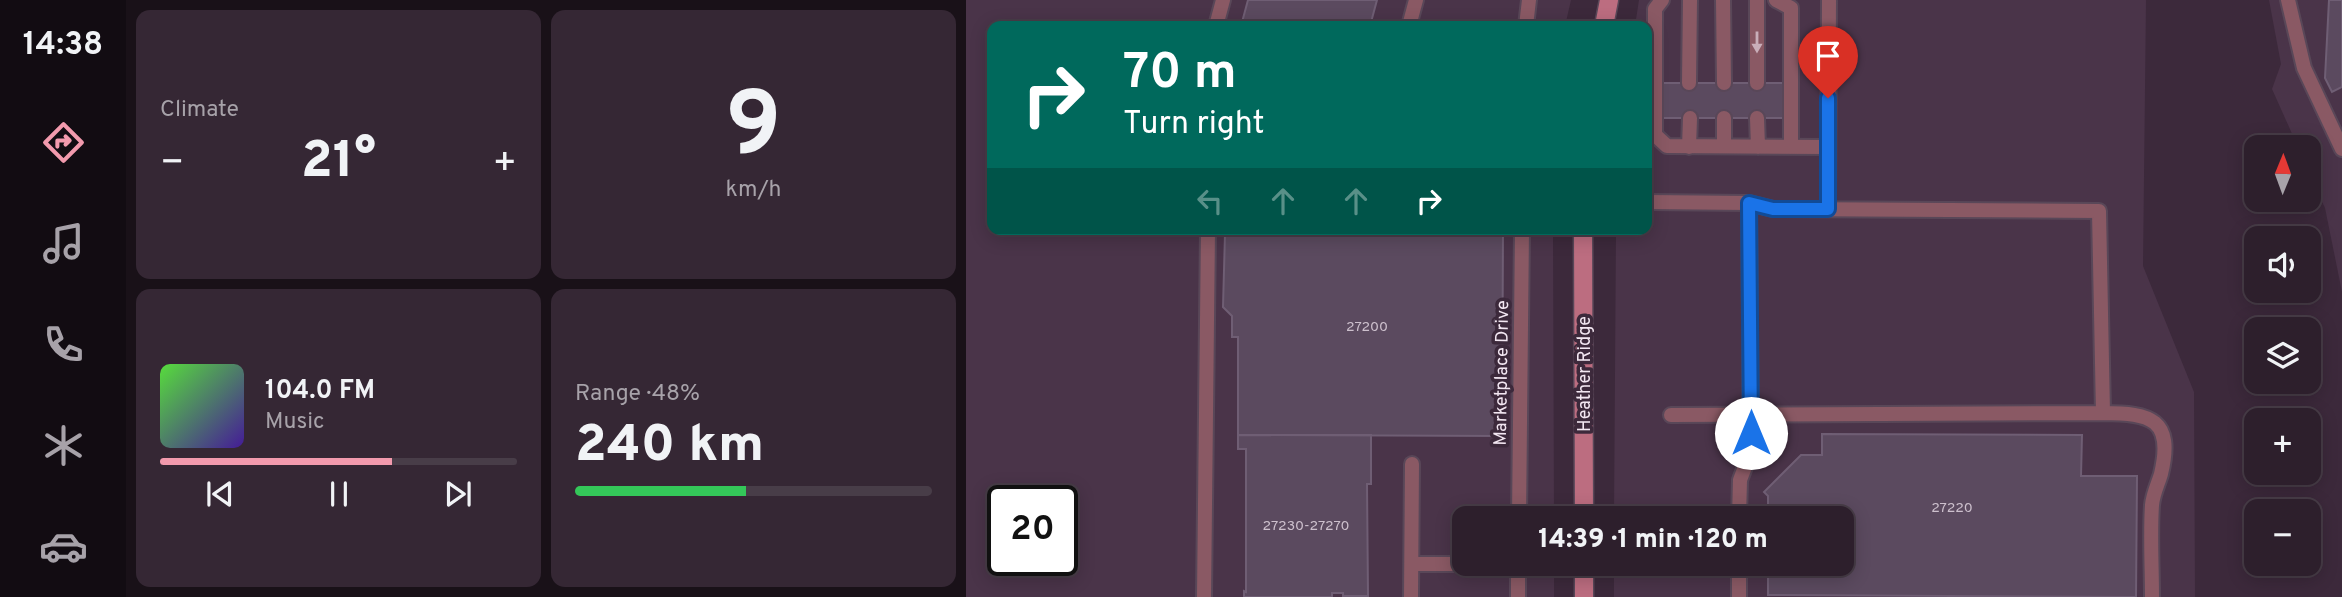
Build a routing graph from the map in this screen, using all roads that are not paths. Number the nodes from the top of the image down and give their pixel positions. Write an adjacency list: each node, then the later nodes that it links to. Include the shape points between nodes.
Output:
1 (1223, 0): 12 (lane)
2 (1416, 0): 13 (lane)
3 (1529, 0): 14 (lane)
4 (1609, 0): 15 (street)
5 (1662, 0): 22 (lane, via 1655,9 1655,135 1667,146)
6 (1690, 0): 16 (lane)
7 (1723, 0): 17 (lane)
8 (1757, 0): 18 (lane, one-way to 18)
9 (1776, 0): 25 (lane, via 1791,8)
10 (1829, 0): 26 (lane)
11 (2288, 0): 27 (lane, via 2304,68)
12 (1217, 21)
13 (1410, 21)
14 (1527, 21)
15 (1605, 21)
16 (1689, 83)
17 (1724, 83)
18 (1757, 83)
19 (1689, 118): 22 (lane)
20 (1724, 118): 23 (lane)
21 (1757, 118): 24 (lane)
22 (1689, 146): 23 (lane)
23 (1724, 146): 24 (lane)
24 (1758, 146): 25 (lane)
25 (1791, 147): 26 (lane)
26 (1828, 147): 30 (lane)
27 (2342, 149)
28 (1652, 202): 29 (lane)
29 (1749, 203): 30 (lane, via 1773,209); 36 (lane)
30 (1828, 209): 34 (lane, via 2099,211)
31 (1208, 235): 46 (lane)
32 (1522, 235): 38 (lane, Marketplace Drive)
33 (1583, 235): 39 (street, Heather Ridge)
34 (2103, 413): 36 (lane); 51 (lane, via 2148,418 2158,425 2165,440 2152,502)
35 (1671, 415): 36 (lane)
36 (1751, 415): 40 (lane, via 1751,451 1740,480)
37 (1412, 464): 41 (lane)
38 (1519, 506)
39 (1584, 506)
40 (1739, 506)
41 (1412, 564): 42 (lane); 47 (lane)
42 (1452, 564)
43 (1518, 576): 48 (lane)
44 (1584, 576): 49 (street)
45 (1739, 576): 50 (lane)
46 (1205, 597)
47 (1411, 597)
48 (1518, 597)
49 (1584, 597)
50 (1739, 597)
51 (2152, 597)

